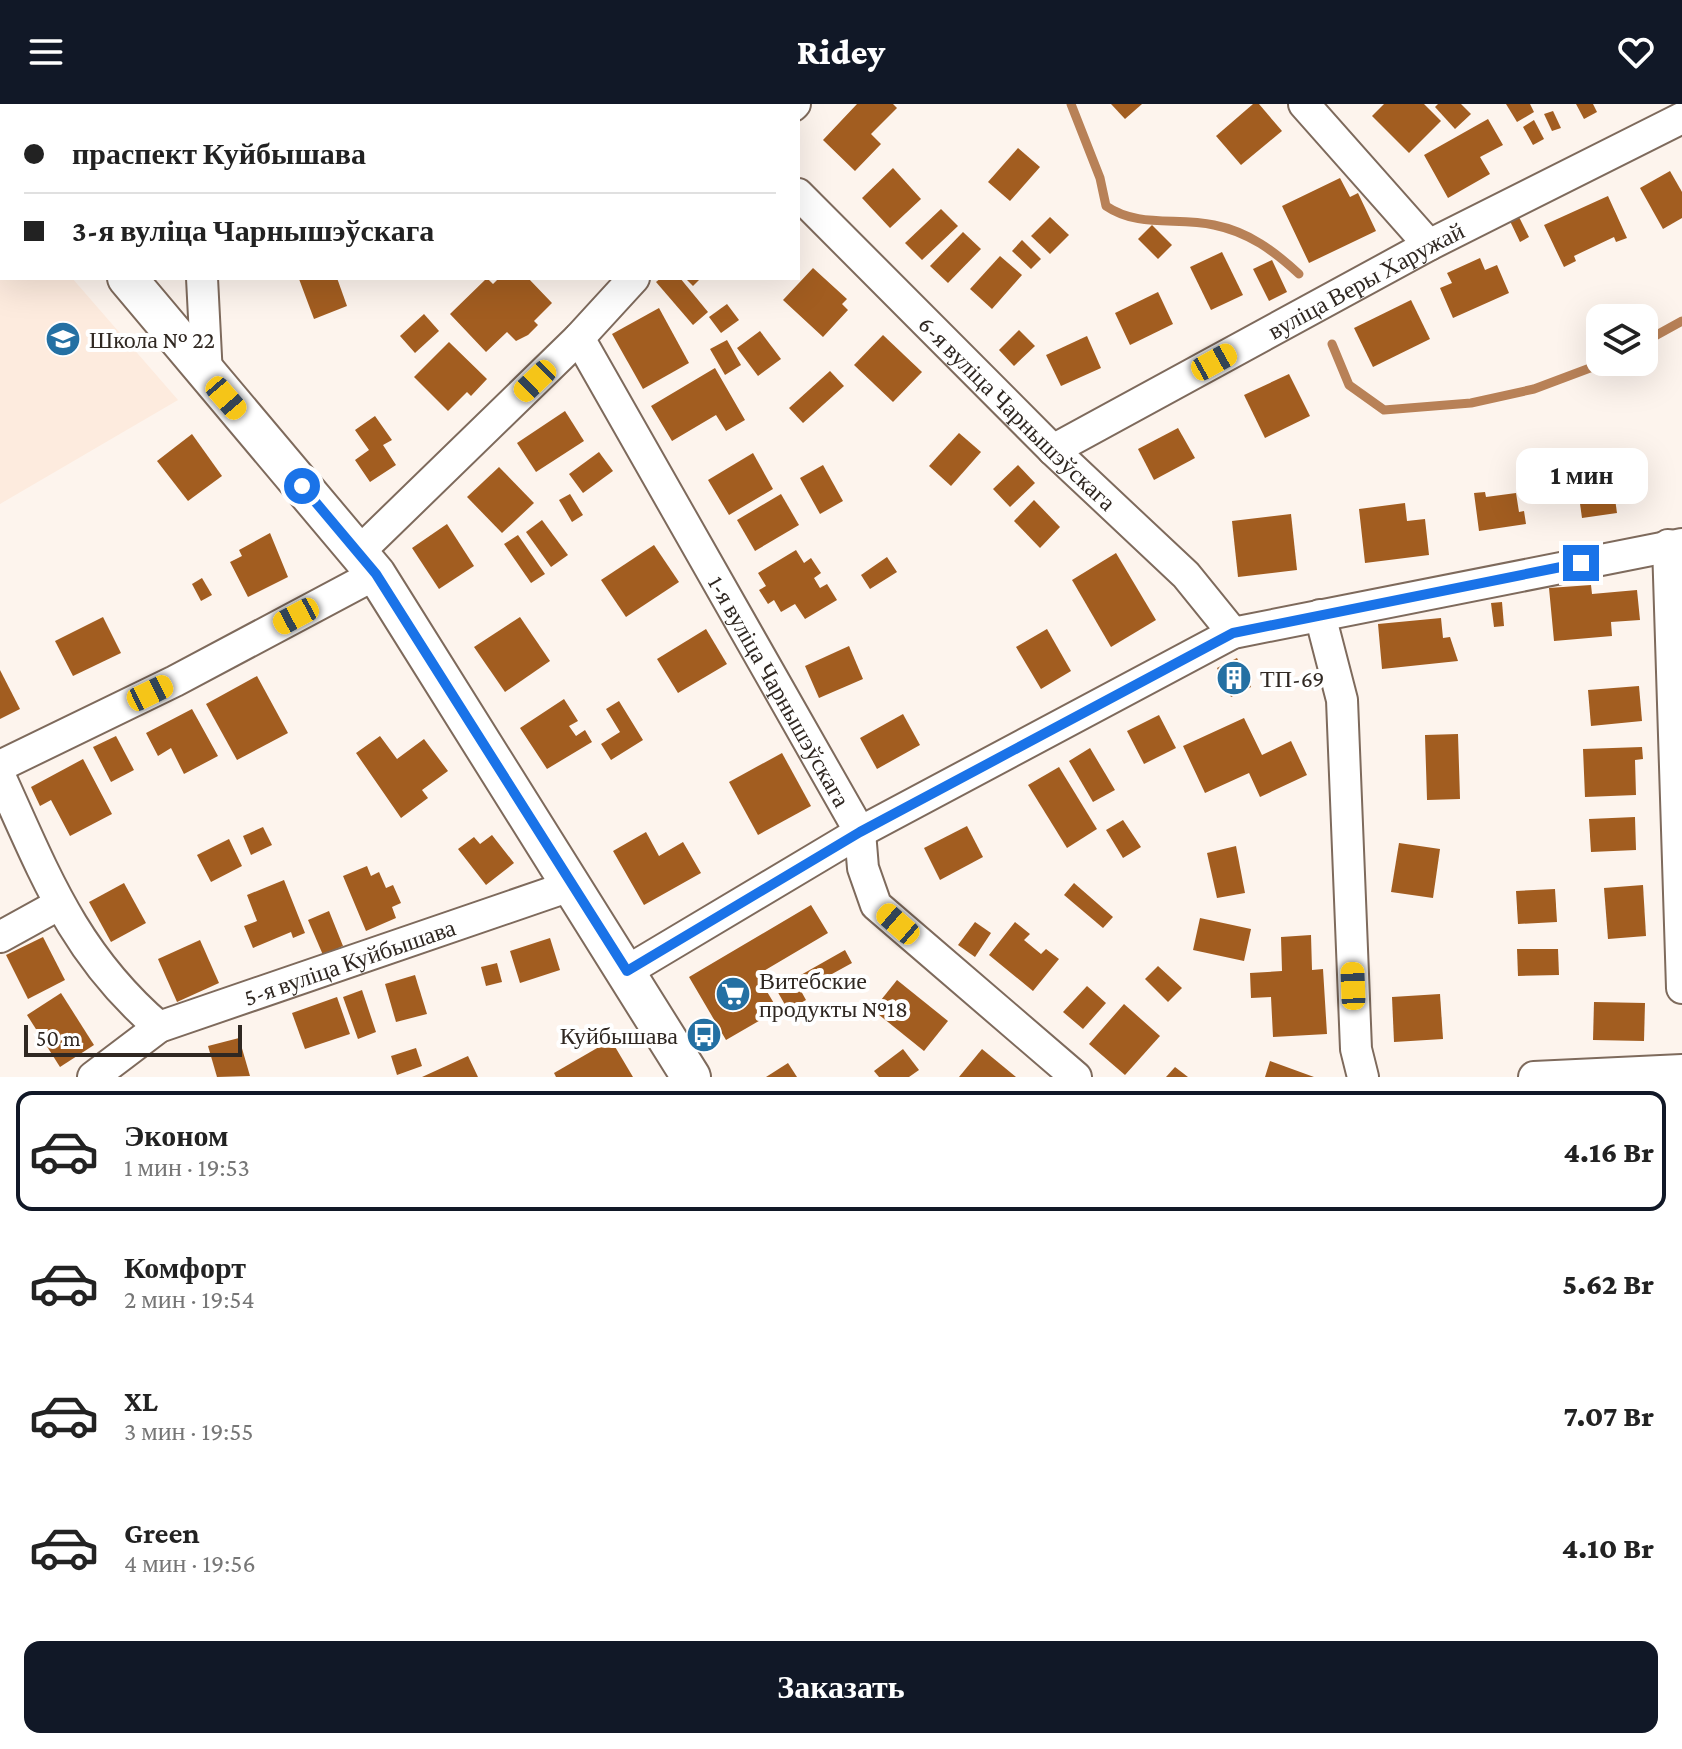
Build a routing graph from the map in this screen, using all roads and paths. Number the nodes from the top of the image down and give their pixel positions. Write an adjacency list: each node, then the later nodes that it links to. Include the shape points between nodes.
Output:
1 (1304, 104): 4 (street)
2 (1682, 118): 4 (street, вуліца Веры Харужай)
3 (800, 196): 10 (street, 6-я вуліца Чарнышэўскага)
4 (1429, 245): 10 (street, вуліца Веры Харужай)
5 (129, 280): 9 (street)
6 (202, 280): 9 (street)
7 (632, 280): 8 (street)
8 (579, 338): 12 (street); 17 (street, 1-я вуліца Чарнышэўскага)
9 (207, 376): 12 (street)
10 (1053, 450): 14 (street, 6-я вуліца Чарнышэўскага, via 1186,575)
11 (1675, 544): 13 (street); 22 (street)
12 (367, 563): 15 (street, via 175,681); 18 (street)
13 (1320, 615): 14 (street); 28 (street, via 1342,700 1356,1049)
14 (1233, 633): 17 (street)
15 (0, 766)
16 (0, 776): 19 (street)
17 (860, 832): 21 (street); 27 (street, 1-я вуліца Чарнышэўскага, via 863,868 876,905)
18 (573, 885): 21 (street); 23 (street, 5-я вуліца Куйбышава)
19 (58, 905): 20 (street); 23 (street, via 127,999)
20 (0, 937)
21 (627, 971): 25 (street)
22 (1682, 988)
23 (159, 1027): 26 (street, 5-я вуліца Куйбышава)
24 (1682, 1070): 29 (street)
25 (684, 1074)
26 (93, 1077)
27 (1076, 1077)
28 (1363, 1077)
29 (1534, 1077)

